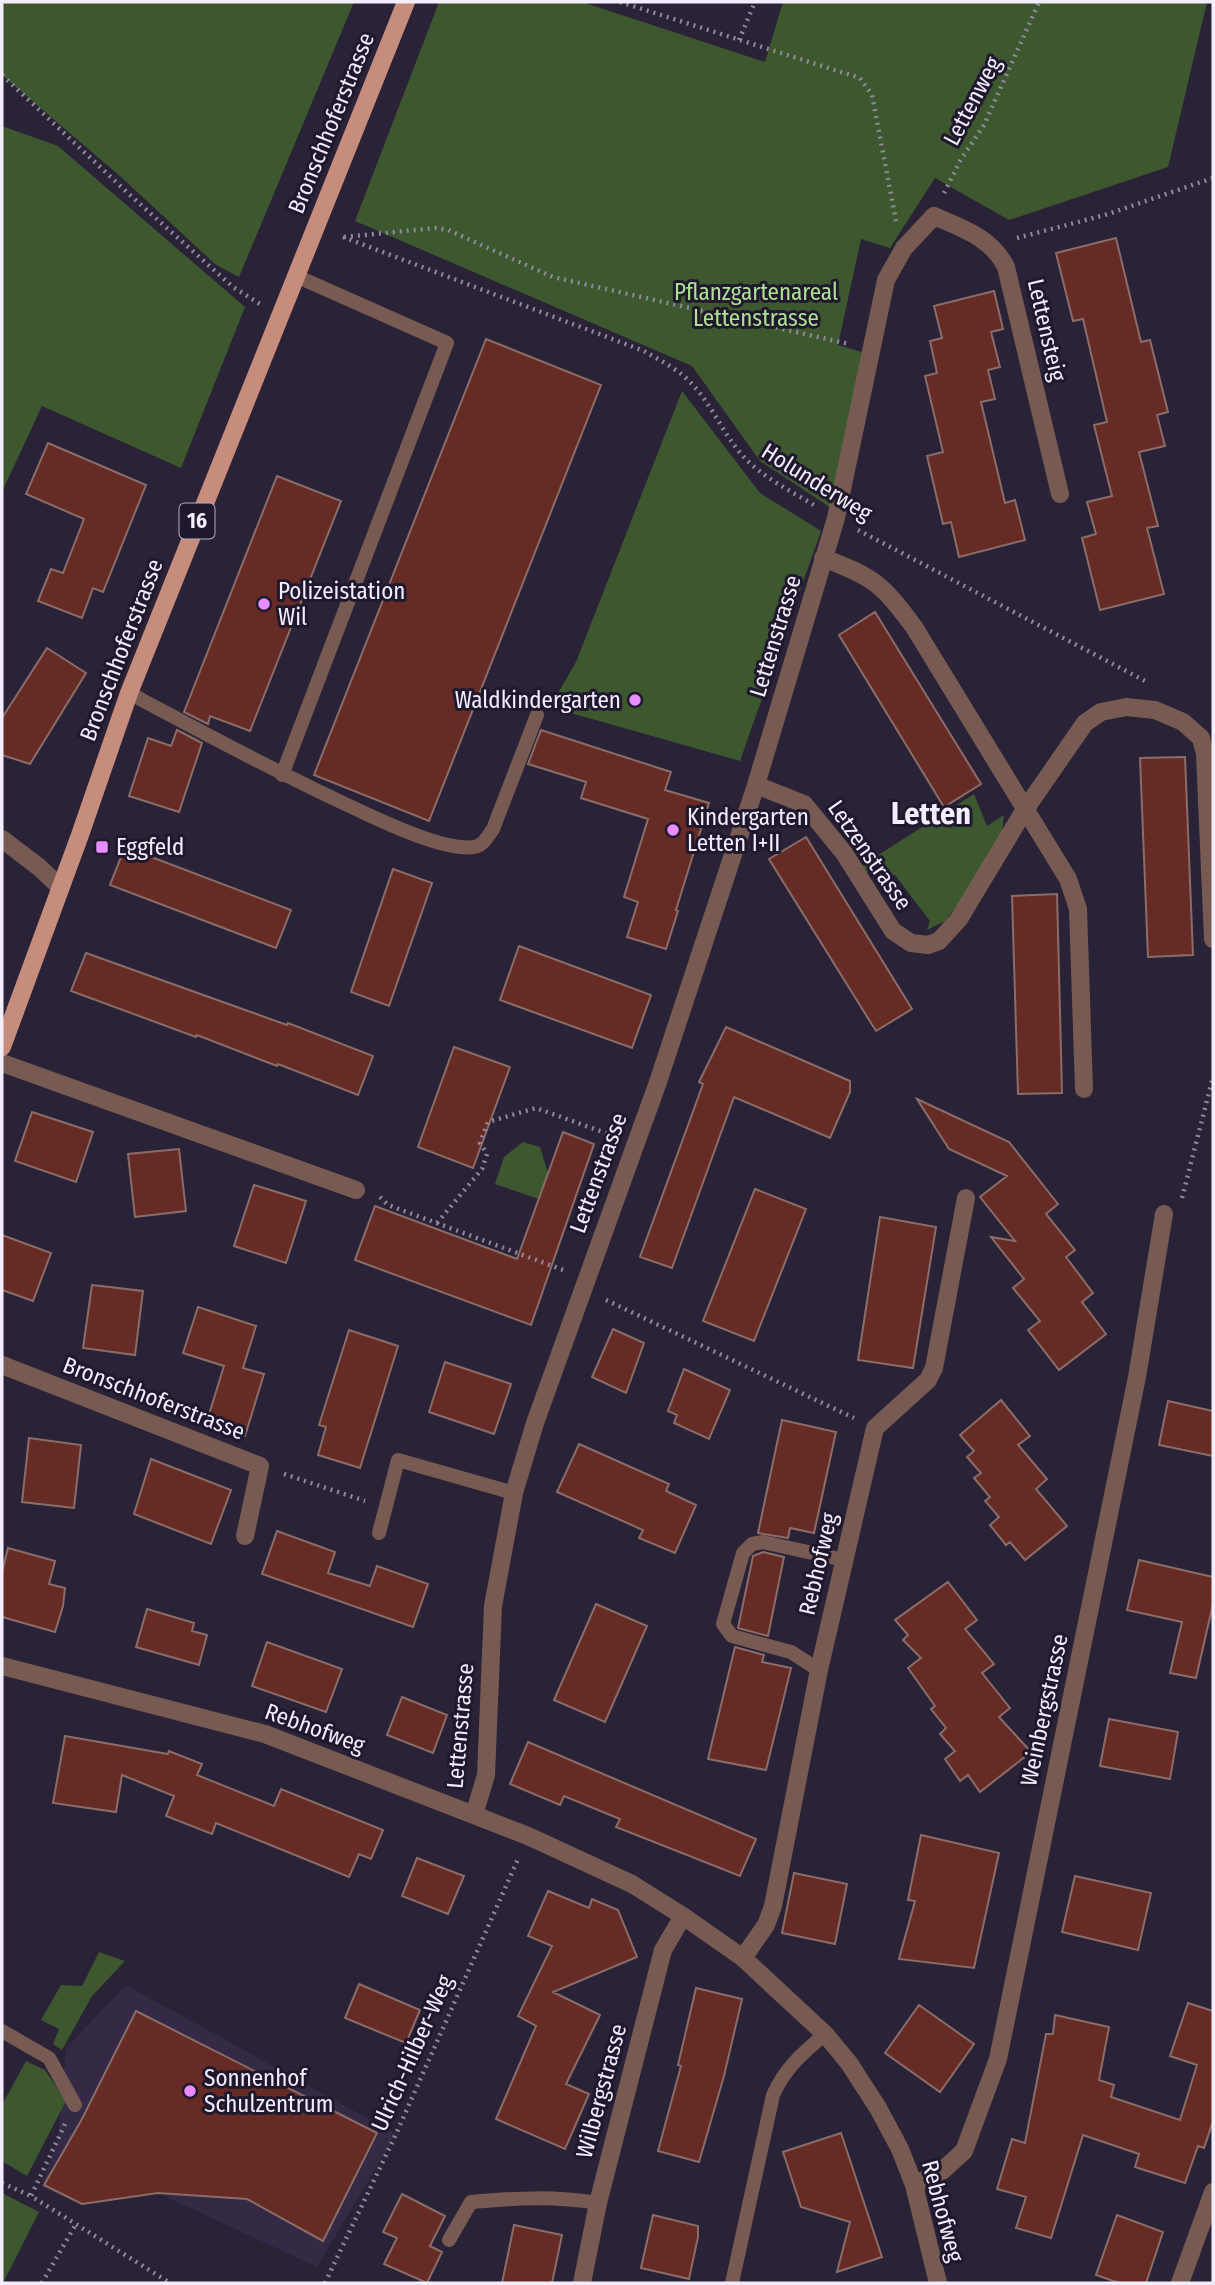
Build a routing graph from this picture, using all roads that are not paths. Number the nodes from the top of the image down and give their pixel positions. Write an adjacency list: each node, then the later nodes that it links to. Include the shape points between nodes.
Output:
1 (406, 2): 3 (main road, Bronschhoferstrasse / 16)
2 (934, 216): 4 (street, Lettensteig, via 981,237 1006,267); 5 (street, Lettenstrasse, via 904,248 886,280 836,518)
3 (296, 276): 6 (main road, Bronschhoferstrasse / 16); 8 (lane, via 447,343)
4 (1060, 494)
5 (823, 558): 9 (street, Lettenstrasse); 10 (street, Lettenstrasse, via 863,574 886,590 914,627)
6 (129, 693): 8 (lane); 12 (main road, Bronschhoferstrasse / 16)
7 (537, 715): 8 (lane, via 493,829 482,844 472,847 404,831)
8 (282, 775)
9 (756, 785): 10 (street, Letzenstrasse, via 804,804 844,853 893,930 911,943 928,945 939,941 959,919); 21 (street, Lettenstrasse)
10 (1024, 811): 13 (street, Letzenstrasse, via 1085,723 1101,712 1126,707 1155,710 1183,722 1201,738 1205,754); 16 (street, Lettenstrasse, via 1068,880 1077,909)
11 (2, 839): 12 (street)
12 (60, 887): 14 (main road, Bronschhoferstrasse / 16)
13 (1213, 939)
14 (2, 1047)
15 (2, 1063): 17 (street)
16 (1084, 1089)
17 (356, 1190)
18 (965, 1198): 24 (street, Rebhofweg, via 934,1368 928,1380 875,1428)
19 (1164, 1214): 33 (street, Weinbergstrasse, via 1137,1377 998,2059 964,2151 950,2166)
20 (2, 1364): 23 (street, Bronschhoferstrasse, via 260,1466)
21 (514, 1493): 22 (lane, via 398,1460); 27 (street, Lettenstrasse, via 493,1606 486,1774)
22 (379, 1532)
23 (245, 1536)
24 (844, 1560): 26 (street, Rebhofweg); 26 (lane, via 763,1542 752,1544 743,1553 723,1624 732,1636 791,1652)
25 (2, 1667): 27 (street, Rebhofweg, via 265,1734)
26 (819, 1670): 29 (street, Rebhofweg, via 773,1906 766,1926)
27 (474, 1815): 28 (street, Rebhofweg, via 632,1884)
28 (683, 1916): 29 (street, Rebhofweg); 35 (street, Wilbergstrasse, via 663,1950)
29 (743, 1958): 31 (street, Rebhofweg)
30 (2, 2031): 32 (lane, via 49,2058)
31 (825, 2034): 33 (street, Rebhofweg, via 878,2108); 38 (lane, via 781,2076 773,2095)
32 (75, 2105)
33 (914, 2185): 39 (street, Rebhofweg)
34 (1213, 2192): 40 (street)
35 (598, 2203): 36 (lane, via 520,2198 471,2202); 37 (street, Wilbergstrasse)
36 (449, 2241)
37 (582, 2283)
38 (733, 2283)
39 (937, 2283)
40 (1181, 2283)

